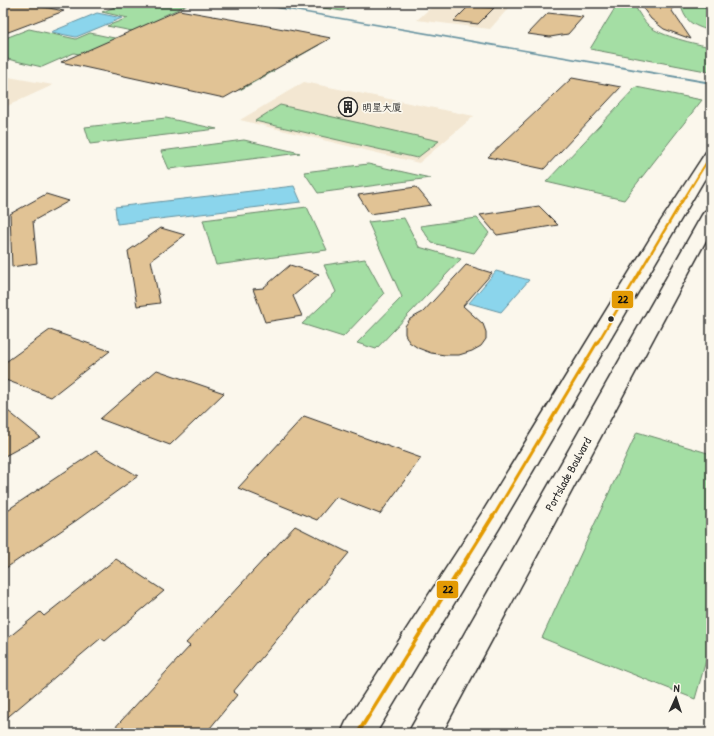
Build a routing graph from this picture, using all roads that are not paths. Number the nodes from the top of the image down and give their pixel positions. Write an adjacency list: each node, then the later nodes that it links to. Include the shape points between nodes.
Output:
1 (711, 155): 3 (highway, via 491,520)
2 (711, 215): 4 (highway, Portslade Boulvard)
3 (358, 733)
4 (425, 733)

